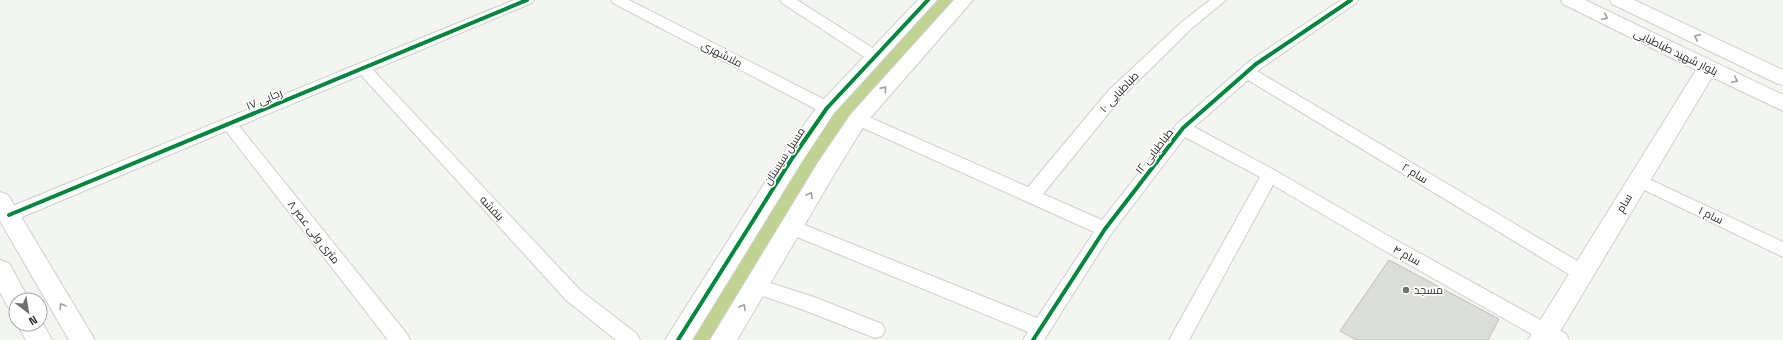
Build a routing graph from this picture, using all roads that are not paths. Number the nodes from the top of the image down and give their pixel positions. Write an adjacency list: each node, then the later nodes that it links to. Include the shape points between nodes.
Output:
1 (527, 0): 12 (street, رجایی ۱۷)
2 (618, 0): 16 (street, ملاشهری)
3 (787, 0): 10 (street)
4 (928, 0): 10 (street, مسیل سیستان)
5 (964, 0): 17 (street, one-way to 5)
6 (1219, 0): 22 (street, طباطبایی ۱۰, via 1187,25 1115,94)
7 (1351, 0): 13 (street, طباطبایی ۱۲)
8 (1570, 0): 11 (street, بلوار شهید طباطبایی, one-way to 11)
9 (1619, 0): 14 (street, بلوار شهید طباطبایی, one-way to 9)
10 (874, 56): 16 (street, مسیل سیستان)
11 (1708, 67): 15 (street, بلوار شهید طباطبایی, one-way to 15); 21 (street, سام)
12 (363, 68): 18 (street, رجایی ۱۷); 36 (street, بنفشه, via 573,295)
13 (1247, 72): 19 (street, طباطبایی ۱۲); 28 (street, سام ۲)
14 (1783, 78)
15 (1783, 104)
16 (827, 108): 37 (street, مسیل سیستان, via 793,157)
17 (858, 118): 22 (street); 24 (street, one-way to 17)
18 (228, 124): 23 (street, رجایی ۱۷); 35 (street, ۸ متری ولی عصر)
19 (1183, 128): 20 (street, سام ۴); 25 (street, طباطبایی ۱۲)
20 (1270, 175): 33 (street, سام ۴); 39 (street)
21 (1638, 180): 26 (street, سام ۱); 28 (street, سام)
22 (1031, 196): 25 (street)
23 (4, 208): 34 (street, one-way to 23)
24 (791, 227): 29 (street); 32 (street)
25 (1105, 229): 32 (street, طباطبایی ۱۲)
26 (1783, 250)
27 (0, 270): 30 (street)
28 (1582, 273): 33 (street, سام)
29 (756, 286): 31 (street); 38 (street, one-way to 29)
30 (12, 292)
31 (875, 330)
32 (1036, 334)
33 (1548, 337)
34 (82, 340)
35 (400, 340)
36 (630, 340)
37 (678, 340)
38 (723, 340)
39 (1180, 340)

